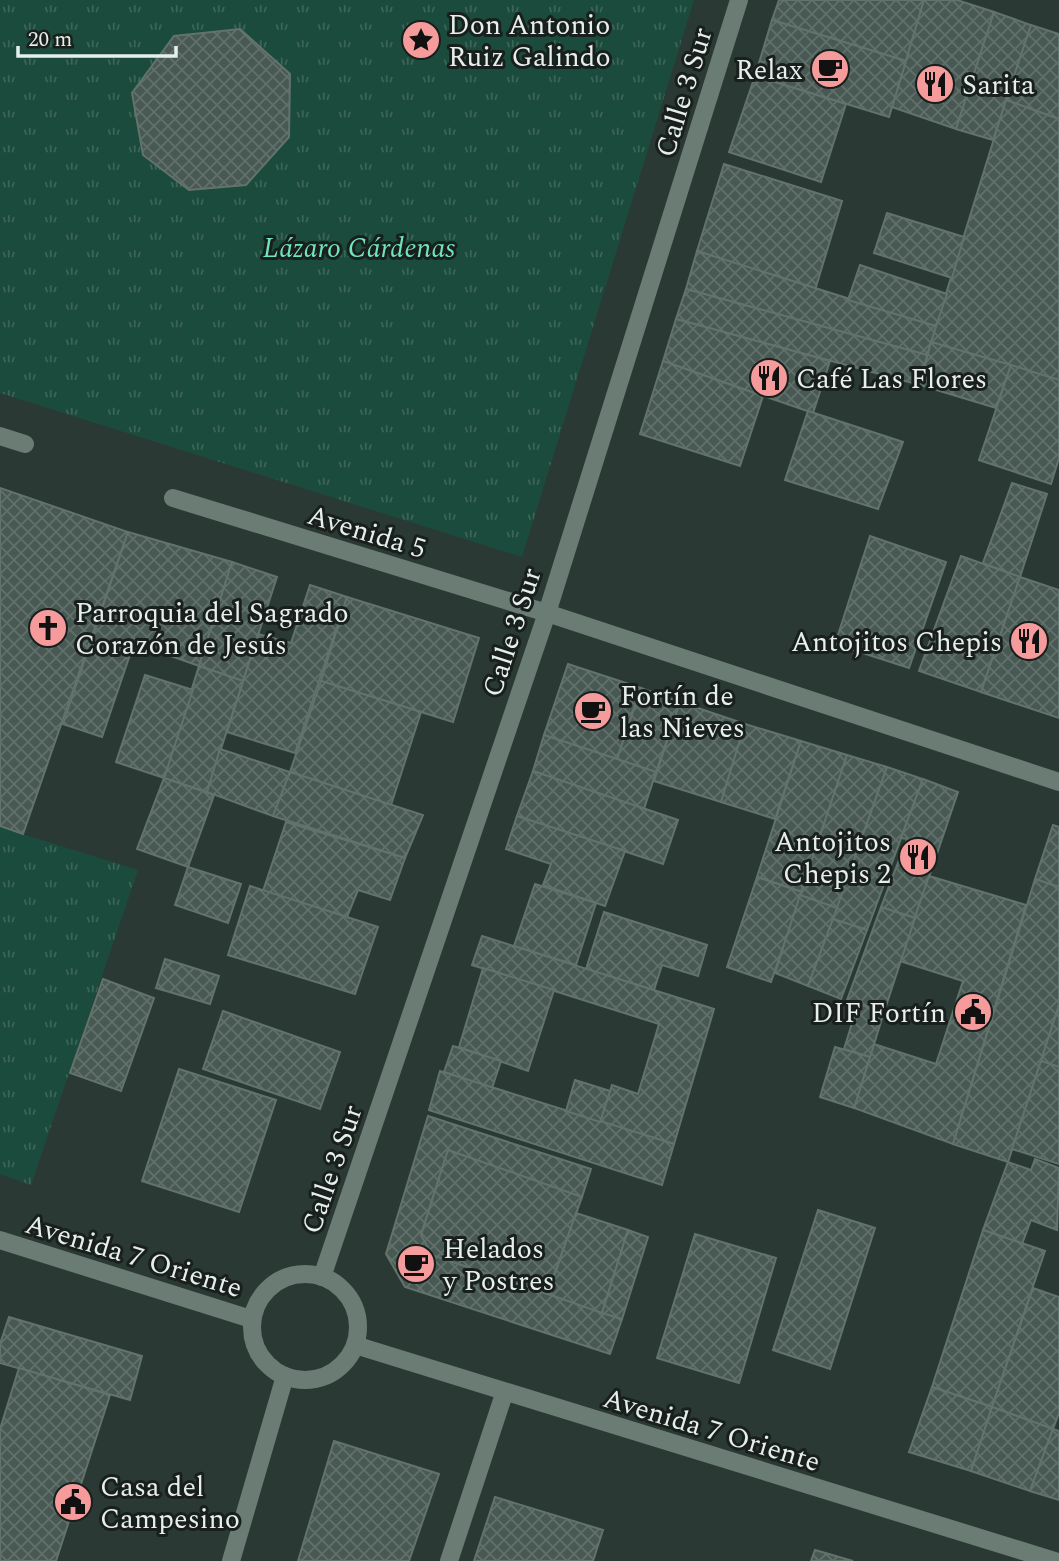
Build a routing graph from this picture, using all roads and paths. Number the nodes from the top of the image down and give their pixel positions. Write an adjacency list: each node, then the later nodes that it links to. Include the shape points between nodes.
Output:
1 (739, 0): 5 (street, Calle 3 Sur)
2 (0, 436): 3 (street)
3 (24, 444)
4 (173, 498): 5 (street, Avenida 5)
5 (547, 614): 6 (street, Avenida 5); 8 (street, Calle 3 Sur)
6 (1059, 782)
7 (0, 1240): 9 (street, Avenida 7 Oriente)
8 (322, 1277): 9 (street, via 289,1276 275,1283); 10 (street, via 336,1283 355,1309)
9 (251, 1319): 11 (street, via 260,1356)
10 (355, 1345): 11 (street, via 337,1370 321,1378 303,1381); 12 (street, Avenida 7 Oriente)
11 (285, 1376): 13 (street)
12 (504, 1394): 14 (street); 15 (street, Avenida 7 Oriente)
13 (231, 1561)
14 (449, 1561)
15 (1055, 1561)

